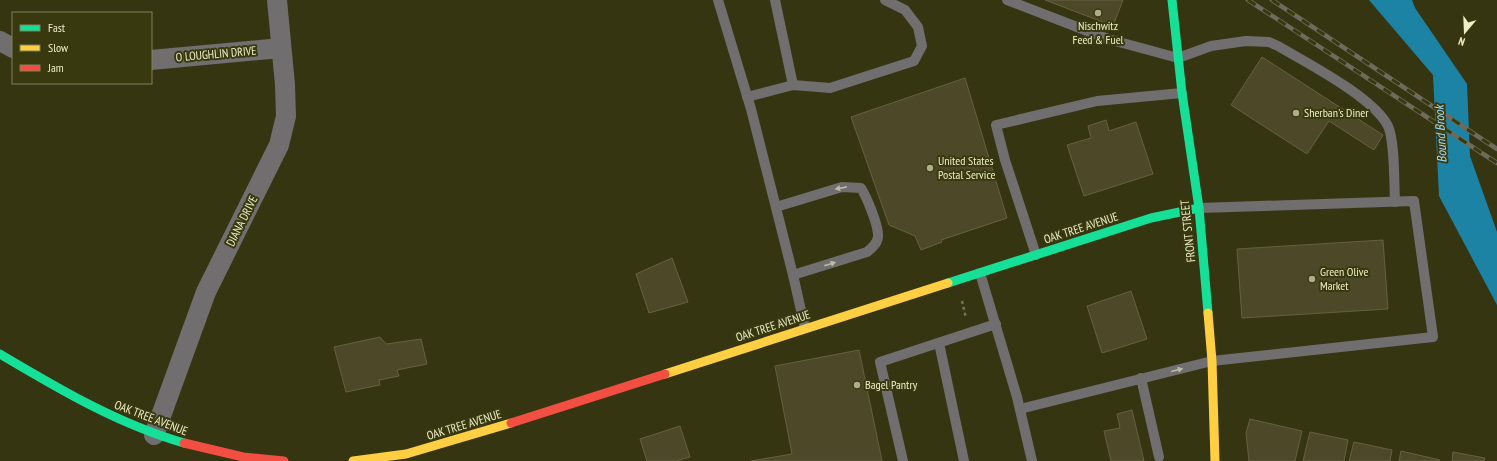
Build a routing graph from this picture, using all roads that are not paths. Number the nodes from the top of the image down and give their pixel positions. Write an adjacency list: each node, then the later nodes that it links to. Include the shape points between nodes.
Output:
1 (277, 0): 9 (street, DIANA DRIVE)
2 (718, 0): 14 (lane)
3 (775, 0): 12 (lane)
4 (885, 0): 12 (lane, via 905,10 918,27 922,46 914,61 830,88)
5 (1007, 0): 10 (lane, via 1108,39)
6 (1172, 0): 10 (street, FRONT STREET)
7 (0, 41): 8 (street)
8 (12, 47)
9 (281, 48): 11 (street, O LOUGHLIN DRIVE); 28 (street, DIANA DRIVE, via 286,116 279,146 206,292)
10 (1178, 58): 13 (street, FRONT STREET); 15 (lane, via 1219,44 1261,41 1278,46 1334,80 1363,100 1388,126)
11 (152, 60)
12 (793, 85): 14 (lane)
13 (1182, 93): 17 (street, FRONT STREET); 18 (lane, via 1097,101 996,125)
14 (747, 97): 16 (lane)
15 (1395, 202): 17 (lane); 25 (lane, via 1414,201 1433,337)
16 (776, 207): 20 (lane); 20 (lane, one-way to 16, via 867,252 874,246 878,236 870,204 861,188 842,187)
17 (1199, 208): 18 (street, OAK TREE AVENUE, via 1152,218); 25 (street, FRONT STREET)
18 (1036, 255): 19 (street, OAK TREE AVENUE)
19 (980, 273): 21 (lane); 22 (street, OAK TREE AVENUE)
20 (793, 275): 22 (lane)
21 (996, 324): 23 (lane); 27 (lane)
22 (805, 328): 31 (street, OAK TREE AVENUE, via 435,447 406,454)
23 (939, 343): 32 (lane, via 880,362); 33 (lane)
24 (0, 354): 28 (street, OAK TREE AVENUE, via 103,413)
25 (1212, 361): 26 (lane, one-way to 25); 35 (street, FRONT STREET)
26 (1141, 378): 27 (lane); 29 (lane)
27 (1020, 409): 34 (lane)
28 (154, 434): 30 (street, OAK TREE AVENUE, via 245,458)
29 (1159, 457)
30 (284, 461)
31 (353, 461)
32 (903, 461)
33 (964, 461)
34 (1032, 461)
35 (1215, 461)

